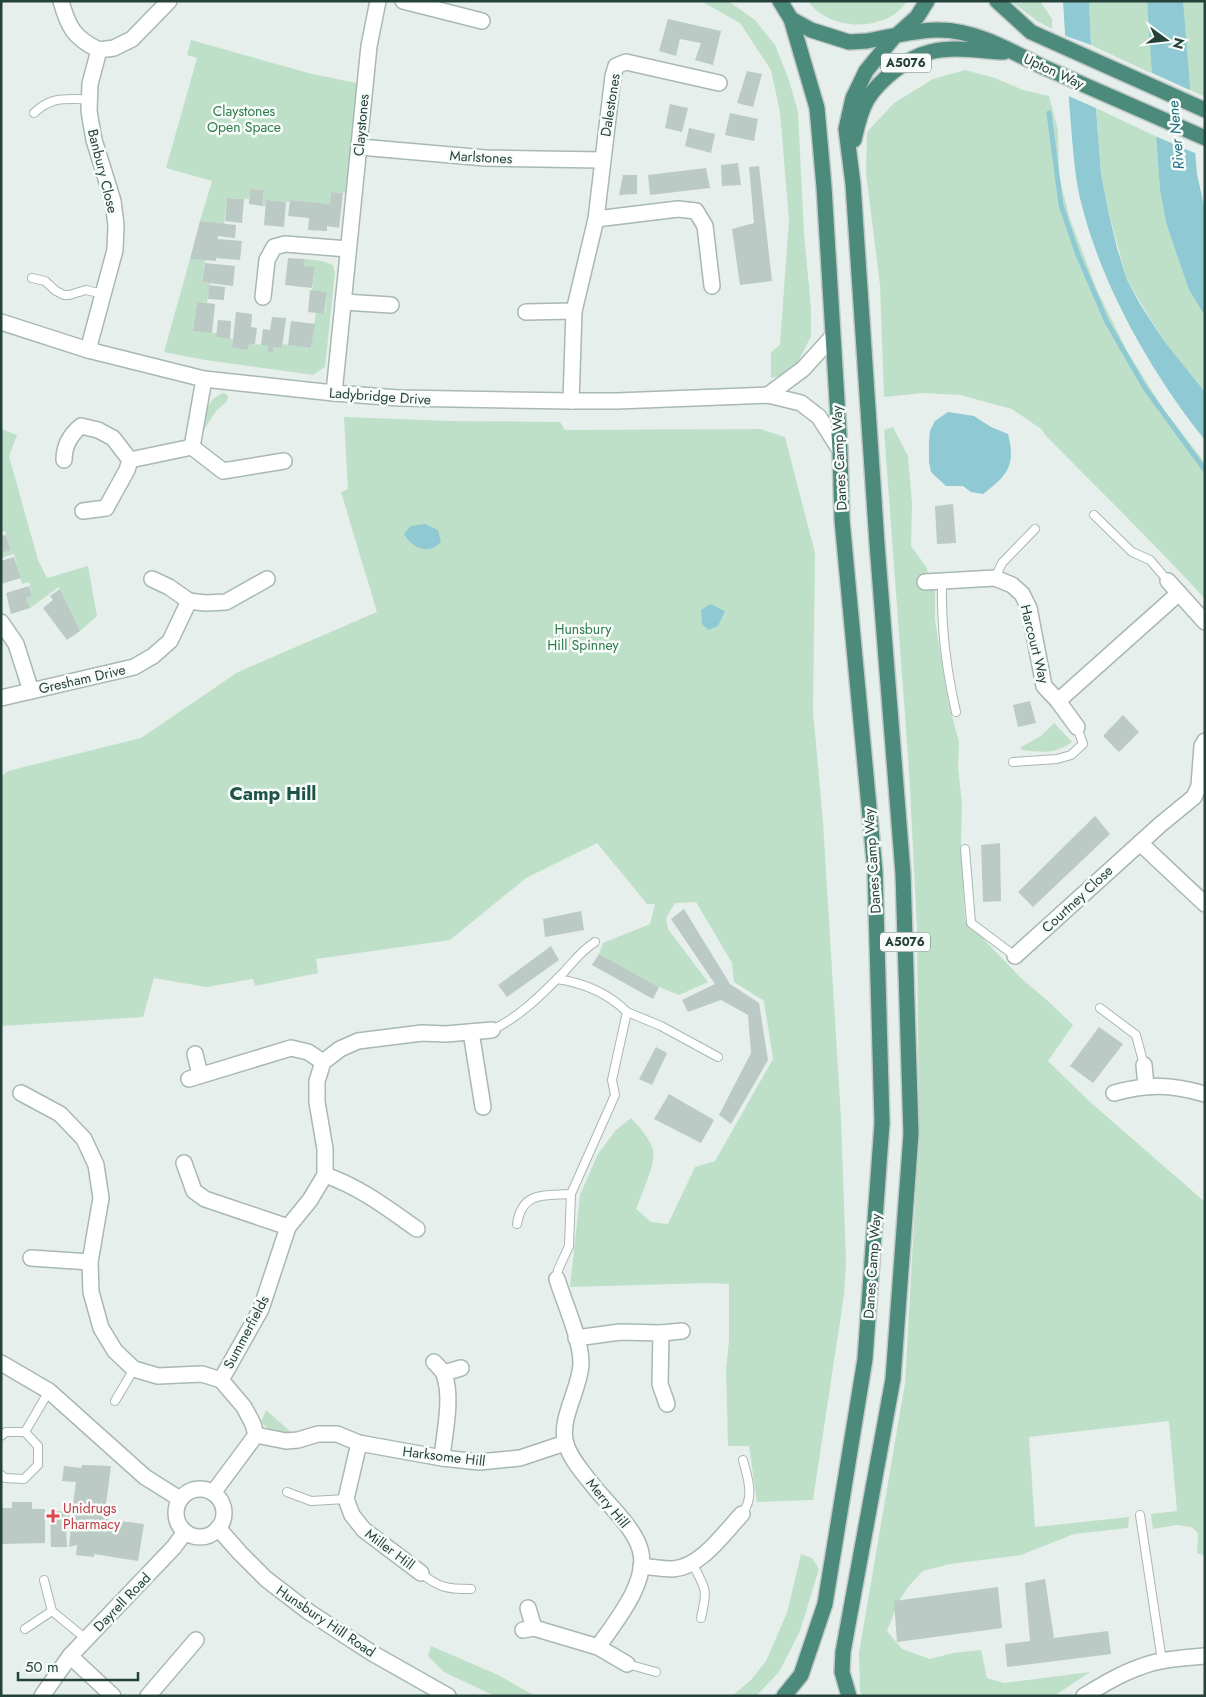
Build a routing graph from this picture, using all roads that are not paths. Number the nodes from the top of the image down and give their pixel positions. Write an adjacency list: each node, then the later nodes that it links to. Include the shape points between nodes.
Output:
1 (61, 1): 12 (street, via 66,22 74,33 85,44)
2 (169, 1): 12 (street, via 132,40)
3 (378, 1): 19 (street, Claystones, via 369,46)
4 (403, 1): 10 (street)
5 (770, 1): 9 (highway, Upton Way)
6 (780, 1): 9 (highway, Danes Camp Way)
7 (927, 1): 11 (highway, Danes Camp Way, via 917,17)
8 (997, 1): 16 (highway, Upton Way, via 1031,32)
9 (789, 17): 11 (highway, Upton Way, via 810,30 849,42); 33 (highway, Danes Camp Way / A5076, via 817,108)
10 (482, 21)
11 (895, 36): 13 (highway, Upton Way / A5076, via 938,29 962,32); 20 (highway, Danes Camp Way / A5076, via 866,71 853,98 846,129)
12 (99, 50): 15 (street, Banbury Close)
13 (1015, 53): 18 (highway, Upton Way / A5076); 20 (highway, A5076, via 954,49 930,52 899,67 867,100)
14 (719, 83): 21 (street, Dalestones, via 626,62 616,66)
15 (89, 99): 17 (lane, via 52,100); 26 (street, Banbury Close, via 94,140 113,201 116,225 115,250)
16 (1205, 110)
17 (34, 113)
18 (1205, 138)
19 (360, 147): 21 (street, Marlstones, via 485,158); 23 (street, Claystones)
20 (850, 154): 141 (highway, Danes Camp Way / A5076, via 903,874 911,1134 893,1379 843,1652 842,1672)
21 (602, 160): 22 (street, Dalestones)
22 (596, 220): 25 (street, via 678,210 696,211 705,226); 30 (street, Dalestones)
23 (348, 249): 27 (street, via 285,244 274,247 267,260); 28 (street, Claystones)
24 (32, 278): 26 (lane, via 45,281 64,295 86,290)
25 (712, 286)
26 (103, 294): 34 (street, Banbury Close)
27 (263, 297)
28 (343, 302): 29 (street); 36 (street, Claystones)
29 (391, 305)
30 (574, 311): 31 (street); 38 (street, Dalestones)
31 (526, 312)
32 (1, 322): 34 (street, Ladybridge Drive)
33 (833, 336): 37 (street, via 803,369); 40 (highway, Danes Camp Way / A5076)
34 (88, 350): 35 (street, Ladybridge Drive)
35 (204, 379): 36 (street, Ladybridge Drive); 39 (street)
36 (334, 393): 38 (street, Ladybridge Drive, via 399,398)
37 (768, 395): 38 (street, Ladybridge Drive); 40 (street, Ladybridge Drive, via 802,403 819,417)
38 (571, 401)
39 (192, 446): 42 (street); 43 (street, via 223,471)
40 (840, 450): 140 (highway, Danes Camp Way / A5076, via 842,520 875,871 882,1123 865,1359 825,1604 801,1675)
41 (64, 460): 42 (street, via 67,443 81,426 113,438)
42 (130, 460): 44 (street, via 106,508)
43 (284, 461)
44 (83, 511)
45 (1094, 515): 51 (lane, via 1132,552 1150,560)
46 (1035, 530): 47 (lane, via 1002,563)
47 (995, 578): 50 (street); 59 (street, Harcourt Way, via 1012,585 1022,594 1029,608 1044,686)
48 (152, 579): 54 (street)
49 (266, 579): 54 (street, via 226,602)
50 (942, 581): 52 (street); 60 (lane, via 942,623)
51 (1168, 581): 53 (street)
52 (925, 582)
53 (1179, 593): 56 (street); 59 (street, Harcourt Way)
54 (189, 601): 57 (street, Gresham Drive, via 170,641 147,660 110,674)
55 (1, 622): 57 (street, Gresham Drive, via 16,644)
56 (1205, 622)
57 (31, 691): 58 (street, Gresham Drive)
58 (1, 698)
59 (1058, 701): 61 (street, Harcourt Way)
60 (956, 712)
61 (1077, 727): 63 (lane, via 1082,744 1071,754 1057,759)
62 (1205, 741): 64 (street, via 1202,746)
63 (1013, 762)
64 (1202, 775): 65 (street, via 1194,797)
65 (1140, 843): 67 (street); 69 (street, Courtney Close)
66 (965, 849): 69 (lane, via 971,923)
67 (1205, 904)
68 (595, 942): 70 (lane, via 582,951)
69 (1015, 956)
70 (557, 979): 72 (lane, via 579,982 614,999); 73 (lane, via 531,1005)
71 (1100, 1008): 78 (lane, via 1136,1035)
72 (627, 1012): 76 (lane, via 661,1026); 86 (lane, via 612,1080 616,1095)
73 (492, 1030): 74 (street)
74 (471, 1032): 77 (street, via 422,1033 358,1041); 83 (street)
75 (194, 1054): 77 (street, via 195,1077 291,1048 308,1052)
76 (718, 1057)
77 (323, 1062): 85 (street, Summerfields, via 317,1081 317,1102 326,1149)
78 (1144, 1065): 79 (street)
79 (1146, 1086): 81 (street); 82 (street, via 1168,1086)
80 (21, 1093): 91 (street, via 60,1114 84,1139 96,1165 101,1198)
81 (1114, 1093)
82 (1205, 1094)
83 (483, 1107)
84 (184, 1163): 88 (street, via 194,1191 205,1199)
85 (325, 1175): 88 (street, Summerfields); 89 (street, via 366,1193)
86 (571, 1194): 87 (lane, via 532,1198 523,1204); 92 (lane, via 569,1246)
87 (517, 1224)
88 (288, 1227): 99 (street, Summerfields, via 261,1309)
89 (416, 1229)
90 (32, 1258): 91 (street)
91 (90, 1262): 98 (street, via 91,1292 101,1328 116,1352)
92 (556, 1279): 95 (street)
93 (682, 1331): 94 (street)
94 (661, 1333): 95 (street, via 620,1332); 102 (street, via 660,1384)
95 (576, 1338): 107 (street, via 581,1362 565,1424)
96 (1, 1363): 100 (street)
97 (461, 1368): 108 (street, via 439,1367 447,1391)
98 (134, 1369): 99 (street, via 158,1376 202,1374); 101 (lane)
99 (221, 1380): 104 (street, via 244,1407)
100 (49, 1391): 103 (lane); 113 (street, via 146,1477)
101 (114, 1401)
102 (667, 1404)
103 (25, 1432): 105 (lane, via 6,1432); 110 (lane, via 38,1446 38,1465 24,1479)
104 (256, 1434): 106 (street, Harksome Hill, via 286,1441 328,1433); 112 (street)
105 (1, 1436)
106 (359, 1443): 108 (street, Harksome Hill); 114 (street)
107 (565, 1443): 108 (street, Harksome Hill, via 520,1458 499,1461); 120 (street, Merry Hill, via 575,1462 633,1534 640,1550)
108 (442, 1458)
109 (743, 1460): 115 (lane, via 750,1498)
110 (1, 1475)
111 (286, 1492): 114 (lane, via 311,1501)
112 (214, 1493): 113 (street, via 194,1489); 117 (street, via 220,1498 224,1514)
113 (180, 1499): 118 (street, via 176,1517)
114 (346, 1499): 121 (street, Miller Hill, via 364,1530)
115 (742, 1514): 119 (street, via 701,1558)
116 (1140, 1515): 133 (lane)
117 (218, 1528): 118 (street, via 204,1536); 136 (street, Hunsbury Hill Road, via 266,1579 309,1612)
118 (185, 1532): 128 (street, Dayrell Road)
119 (692, 1563): 120 (street, via 674,1569); 126 (lane, via 705,1589)
120 (641, 1566): 130 (street, Merry Hill, via 638,1584)
121 (421, 1573): 123 (lane, via 434,1584 450,1589)
122 (44, 1580): 125 (lane)
123 (471, 1589)
124 (528, 1608): 130 (street, via 528,1629)
125 (52, 1611): 127 (lane); 128 (lane)
126 (701, 1618)
127 (25, 1630)
128 (86, 1639): 131 (street, Dayrell Road)
129 (196, 1640): 139 (street)
130 (598, 1648): 134 (street)
131 (70, 1656): 137 (street, Dayrell Road); 138 (street)
132 (1205, 1656): 133 (street)
133 (1162, 1661): 142 (street, via 1102,1684)
134 (627, 1664): 135 (lane)
135 (656, 1672)
136 (442, 1695)
137 (42, 1696)
138 (113, 1696)
139 (148, 1696)
140 (784, 1696)
141 (849, 1696)
142 (1084, 1696)

